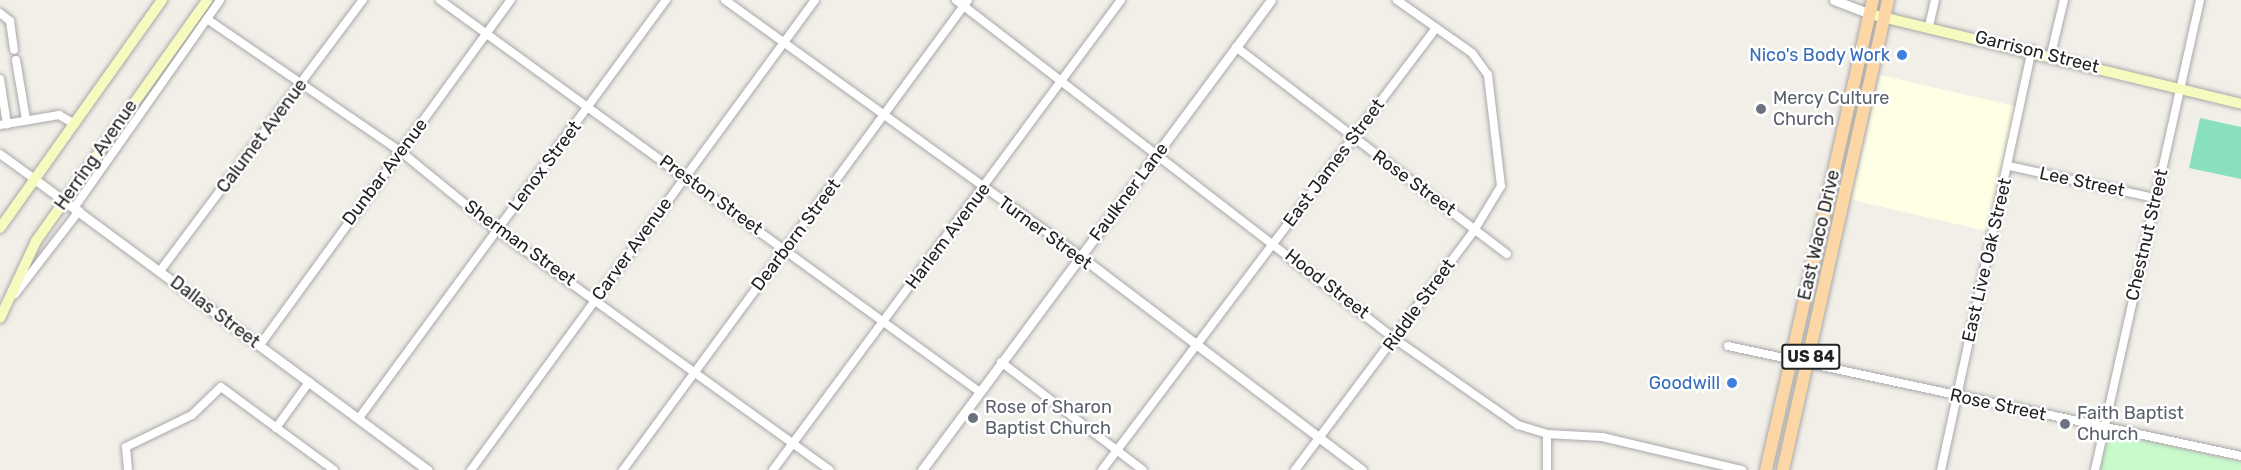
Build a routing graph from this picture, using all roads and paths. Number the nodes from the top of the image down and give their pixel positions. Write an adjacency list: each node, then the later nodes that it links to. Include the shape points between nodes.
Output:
1 (162, 0): 42 (main road, Herring Avenue)
2 (207, 0): 53 (main road, Herring Avenue)
3 (220, 0): 24 (street)
4 (363, 0): 36 (street, Calumet Avenue)
5 (440, 0): 27 (street, Preston Street)
6 (512, 0): 27 (street, Dunbar Avenue)
7 (666, 0): 39 (street, Lenox Street)
8 (725, 0): 28 (street, Turner Street)
9 (816, 0): 28 (street, Carver Avenue)
10 (956, 0): 20 (street, Hood Street)
11 (1121, 0): 35 (street, Harlem Avenue)
12 (1270, 0): 29 (street, Faulkner Lane)
13 (1397, 0): 26 (street, Riddle Street)
14 (1834, 0): 22 (street, Garrison Street)
15 (1873, 0): 22 (main road, East Waco Drive / US 84)
16 (1888, 0): 23 (main road, East Waco Drive / US 84)
17 (1935, 0): 25 (street)
18 (2064, 0): 32 (street)
19 (2200, 0): 37 (street, Chestnut Street)
20 (966, 3): 35 (street, Hood Street); 40 (street, Dearborn Street)
21 (0, 13): 30 (street, via 10,21)
22 (1870, 14): 23 (main road, Garrison Street); 71 (main road, East Waco Drive / US 84)
23 (1885, 17): 25 (main road, Garrison Street); 73 (main road, East Waco Drive / US 84)
24 (207, 19): 36 (street, Sherman Street); 54 (street)
25 (1929, 26): 31 (main road, Garrison Street)
26 (1436, 28): 44 (street, East James Street); 56 (street, Riddle Street, via 1472,53 1488,75 1497,125 1501,186)
27 (486, 35): 39 (street, Preston Street); 45 (street, Dunbar Avenue)
28 (784, 42): 40 (street, Turner Street); 49 (street, Carver Avenue)
29 (1236, 47): 44 (street, Rose Street); 46 (street, Faulkner Lane)
30 (14, 50)
31 (2032, 50): 32 (main road, Garrison Street); 48 (street, East Live Oak Street)
32 (2051, 54): 37 (main road, Garrison Street)
33 (16, 60): 41 (street)
34 (0, 79): 43 (street)
35 (1063, 79): 46 (street, Hood Street); 51 (street, Harlem Avenue)
36 (301, 86): 45 (street, Sherman Street); 62 (street, Calumet Avenue)
37 (2180, 90): 38 (main road, Garrison Street); 52 (street, Chestnut Street)
38 (2241, 104)
39 (588, 108): 49 (street, Preston Street); 57 (street, Lenox Street)
40 (885, 116): 51 (street, Turner Street); 59 (street, Dearborn Street)
41 (26, 119): 42 (street, via 59,115); 43 (street)
42 (73, 123): 50 (main road, Herring Avenue)
43 (4, 124)
44 (1352, 138): 56 (street, Rose Street); 58 (street, East James Street)
45 (400, 151): 57 (street, Sherman Street); 68 (street, Dunbar Avenue)
46 (1159, 152): 58 (street, Hood Street); 61 (street, Faulkner Lane)
47 (0, 154): 50 (street, Dallas Street)
48 (2009, 166): 52 (street, Lee Street); 77 (street, East Live Oak Street)
49 (686, 176): 59 (street, Preston Street); 63 (street, Carver Avenue)
50 (33, 177): 53 (street, Dallas Street); 55 (main road, Herring Avenue)
51 (984, 189): 61 (street, Turner Street); 66 (street, Harlem Avenue)
52 (2155, 198): 79 (street, Chestnut Street)
53 (63, 200): 54 (street, Dallas Street); 64 (main road, Herring Avenue, via 36,241)
54 (76, 209): 62 (street, Dallas Street); 64 (street)
55 (0, 228)
56 (1475, 229): 60 (street, Rose Street); 67 (street, Riddle Street)
57 (497, 230): 63 (street, Sherman Street); 78 (street, Lenox Street)
58 (1274, 244): 67 (street, Hood Street); 70 (street, East James Street)
59 (785, 249): 66 (street, Preston Street); 74 (street, Dearborn Street)
60 (1507, 254)
61 (1080, 256): 70 (street, Turner Street); 72 (street, Faulkner Lane)
62 (160, 271): 68 (street, Dallas Street)
63 (597, 298): 74 (street, Sherman Street); 89 (street, Carver Avenue)
64 (10, 300): 65 (main road, Herring Avenue)
65 (0, 318)
66 (884, 321): 76 (street, Preston Street); 83 (street, Harlem Avenue)
67 (1395, 339): 81 (street, Hood Street, via 1518,425); 82 (street, Riddle Street)
68 (260, 345): 75 (street, Dallas Street)
69 (1728, 346): 71 (street, Rose Street)
70 (1198, 349): 82 (street, Turner Street); 84 (street, East James Street)
71 (1791, 359): 73 (street, Rose Street); 100 (main road, East Waco Drive / US 84)
72 (1001, 362): 76 (street, Faulkner Lane); 84 (street)
73 (1809, 363): 77 (street, Rose Street); 101 (main road, East Waco Drive / US 84)
74 (695, 370): 83 (street, Sherman Street); 90 (street, Dearborn Street)
75 (309, 382): 78 (street, Dallas Street); 80 (street)
76 (980, 392): 93 (street, Faulkner Lane)
77 (1957, 396): 79 (street, Rose Street); 102 (street, East Live Oak Street)
78 (359, 418): 88 (street, Dallas Street)
79 (2105, 427): 85 (street, Rose Street); 103 (street, Chestnut Street)
80 (276, 428): 86 (street, via 221,387 192,415 126,447); 87 (street)
81 (1547, 434): 98 (street); 99 (street, Hood Street, via 1602,437)
82 (1319, 437): 96 (street, Riddle Street); 97 (street, Turner Street)
83 (794, 443): 91 (street, Harlem Avenue); 92 (street, Sherman Street)
84 (1117, 451): 94 (street, East James Street); 95 (street)
85 (2241, 456)
86 (128, 470)
87 (334, 470)
88 (428, 470)
89 (471, 470)
90 (622, 470)
91 (773, 470)
92 (830, 470)
93 (922, 470)
94 (1102, 470)
95 (1143, 470)
96 (1295, 470)
97 (1362, 470)
98 (1547, 470)
99 (1742, 470)
100 (1766, 470)
101 (1783, 470)
102 (1941, 470)
103 (2095, 470)

